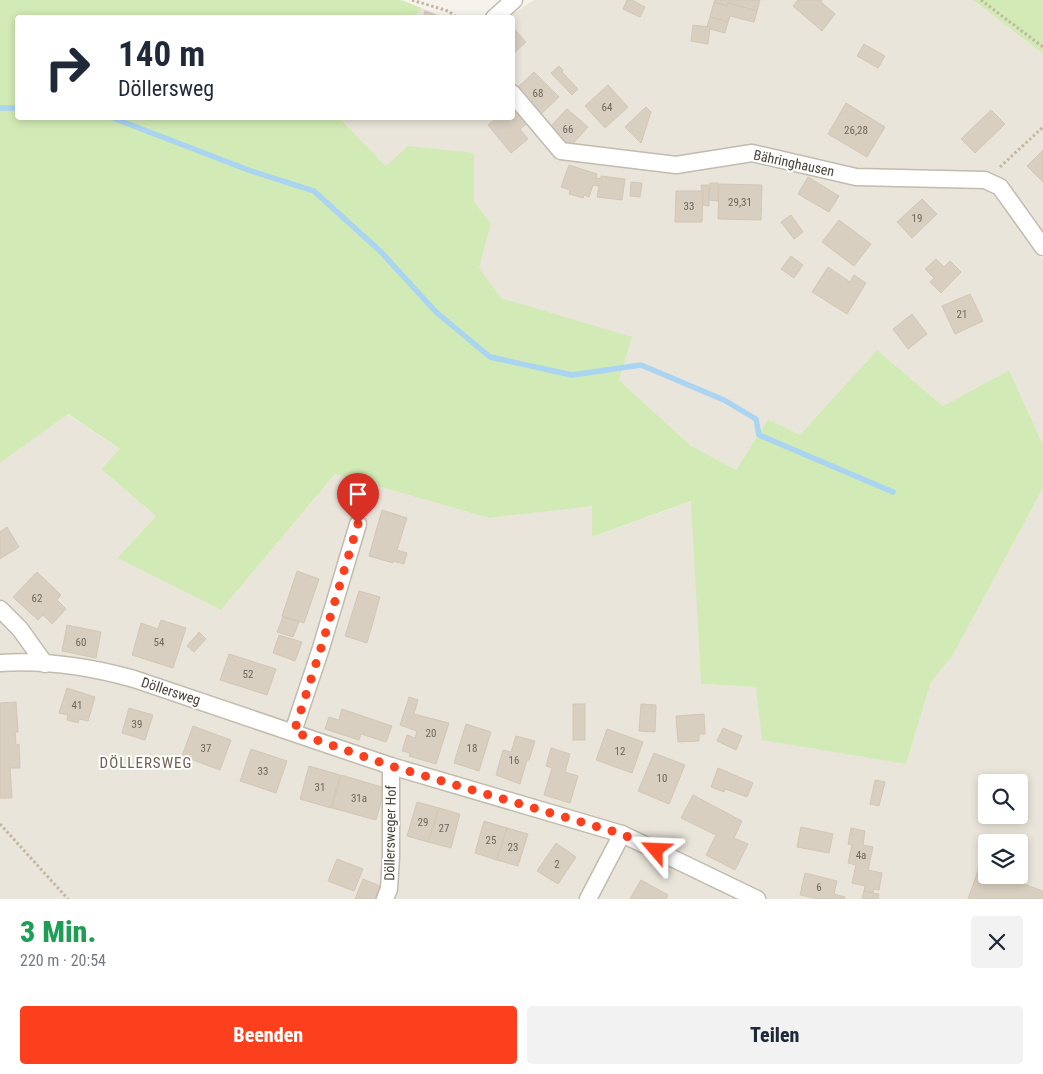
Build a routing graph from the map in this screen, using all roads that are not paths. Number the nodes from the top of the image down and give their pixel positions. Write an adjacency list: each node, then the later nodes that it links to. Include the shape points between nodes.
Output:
1 (514, 0): 2 (street)
2 (497, 15)
3 (515, 97): 4 (street, Bähringhausen, via 561,152 676,165 752,153 856,177 986,180 1000,187)
4 (1043, 247)
5 (358, 524): 9 (street)
6 (0, 609): 8 (street, via 20,629)
7 (0, 663): 8 (street, Döllersweg)
8 (45, 664): 9 (street, Döllersweg, via 112,673)
9 (294, 732): 10 (street, Döllersweg)
10 (391, 766): 11 (street, Döllersweg); 12 (street, Döllersweger Hof, via 391,857 389,889)
11 (622, 834): 13 (street); 14 (street, Döllersweg)
12 (385, 899)
13 (588, 899)
14 (757, 899)

